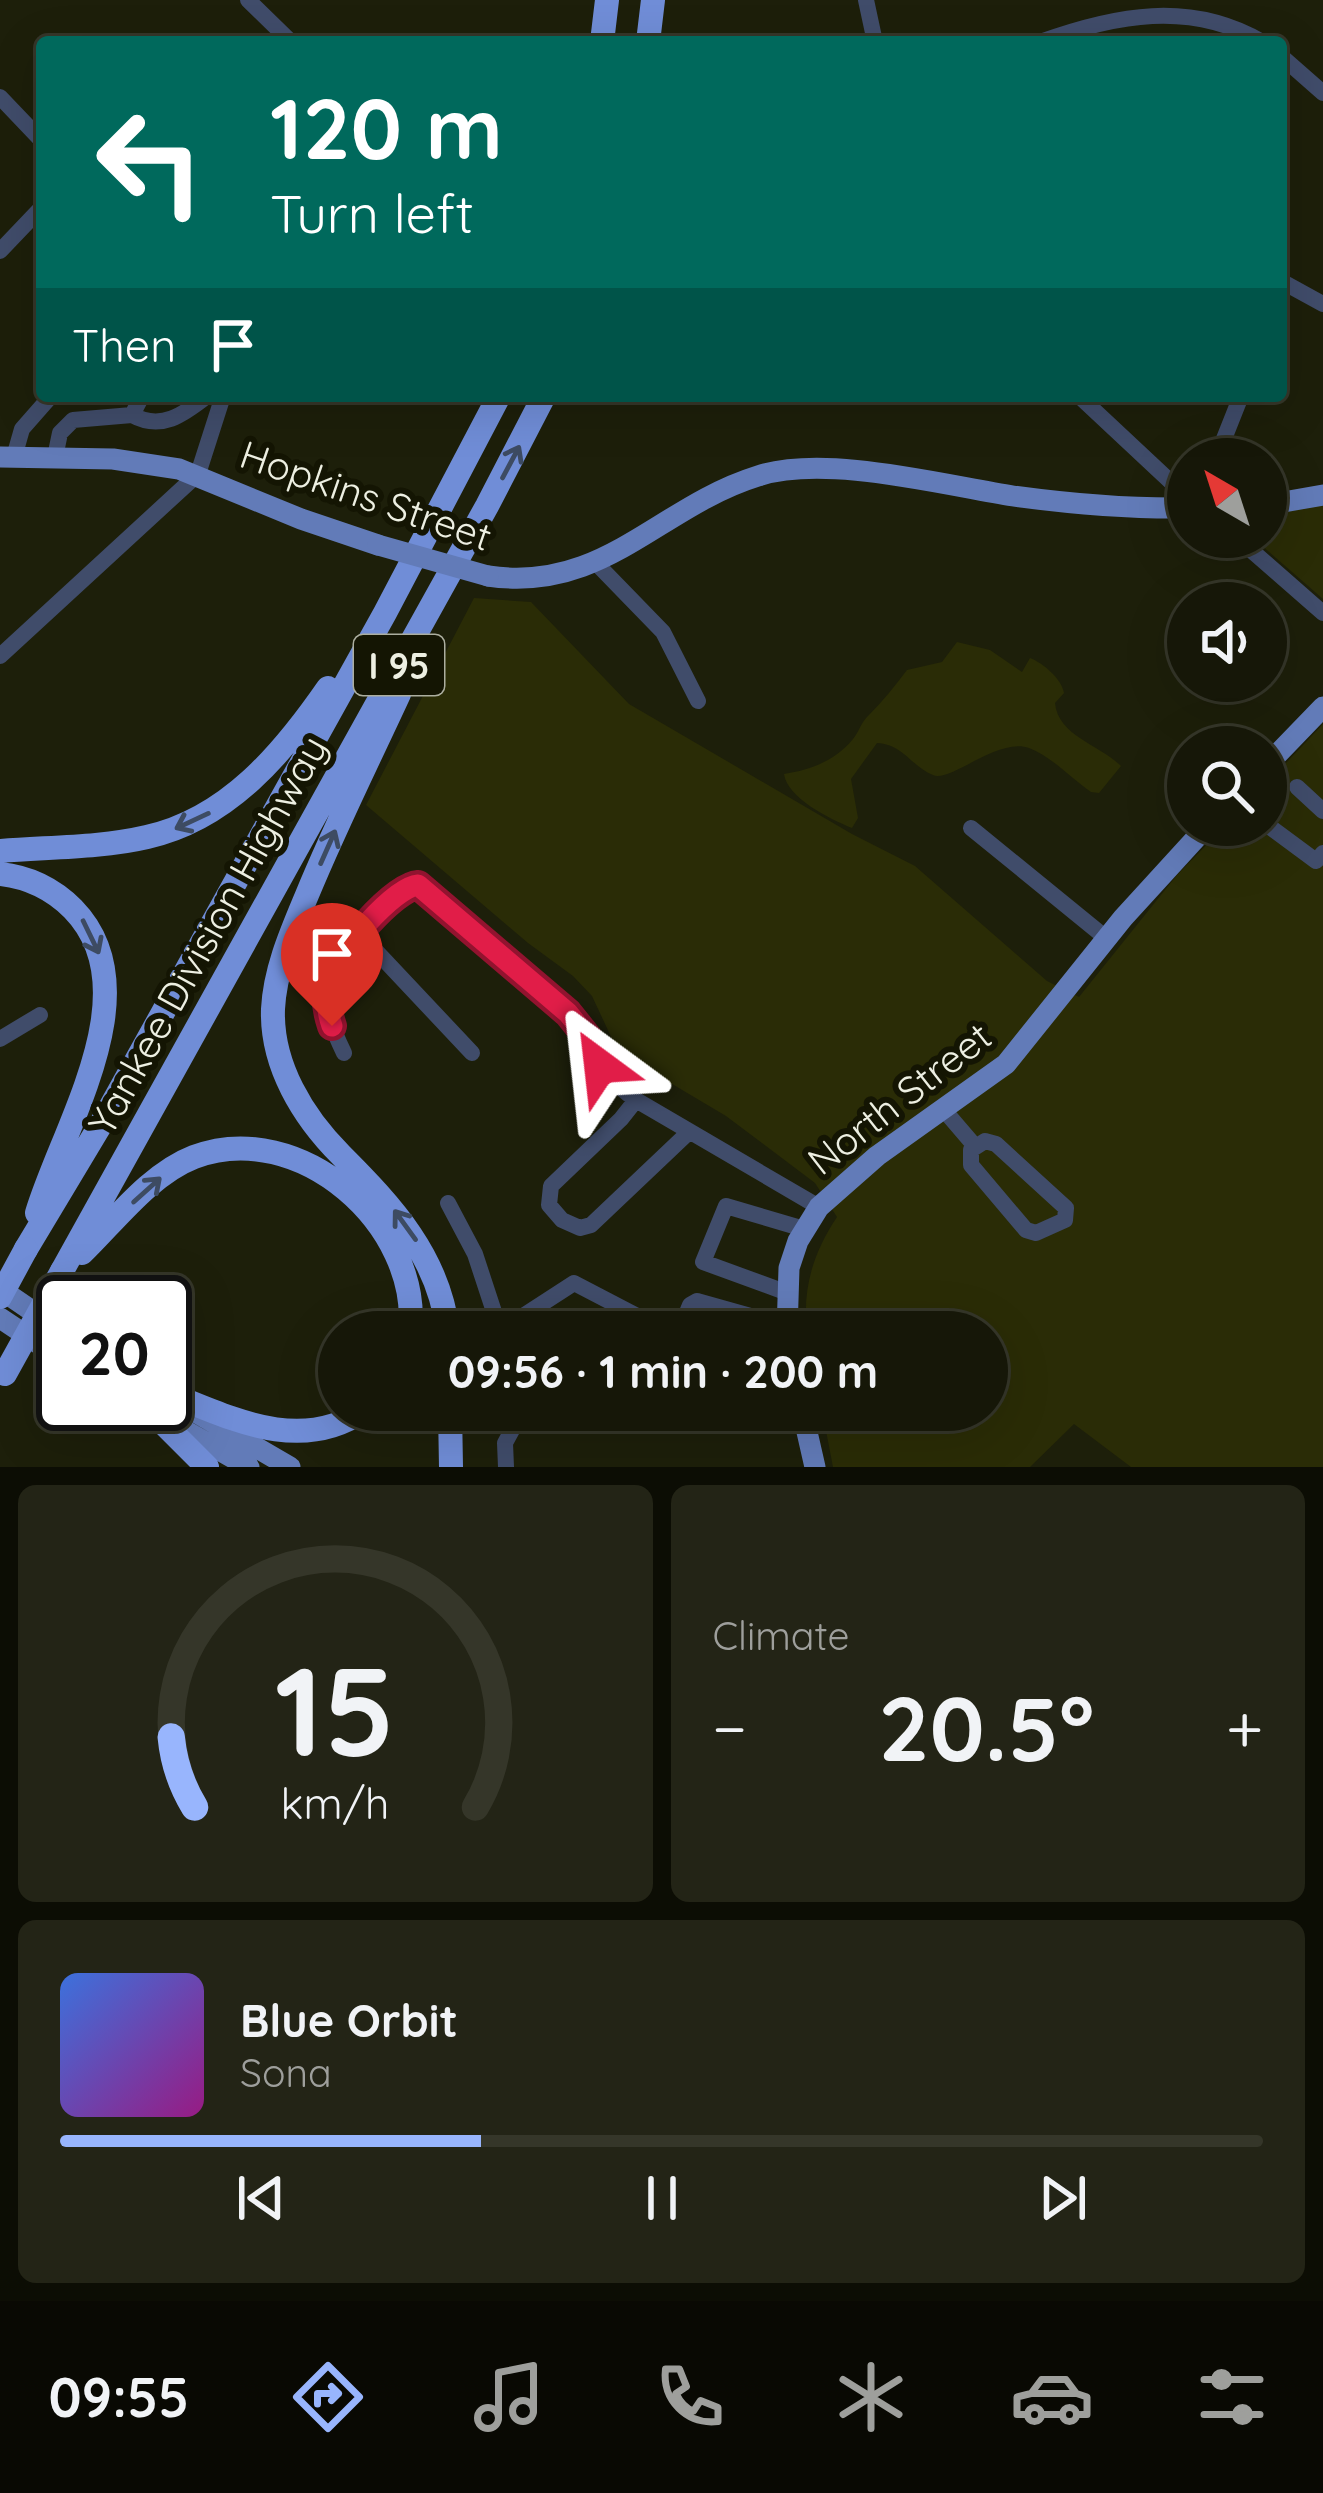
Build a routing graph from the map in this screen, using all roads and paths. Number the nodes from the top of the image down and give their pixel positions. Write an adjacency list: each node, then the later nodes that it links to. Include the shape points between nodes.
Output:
1 (248, 0): 5 (street)
2 (607, 0): 6 (highway)
3 (653, 0): 7 (highway)
4 (866, 0): 8 (street)
5 (285, 36)
6 (603, 36)
7 (649, 36)
8 (874, 36)
9 (1059, 36): 10 (street, via 1158,13 1222,22)
10 (1250, 36)
11 (1287, 61): 12 (street)
12 (1323, 93)
13 (0, 97): 14 (street)
14 (36, 136)
15 (36, 213): 16 (street)
16 (0, 251)
17 (1287, 290): 18 (street)
18 (1323, 304)
19 (46, 402): 29 (street)
20 (139, 402): 27 (street)
21 (198, 402): 27 (street, via 166,422)
22 (222, 402): 31 (street)
23 (496, 402): 35 (highway, Yankee Division Highway / I 95)
24 (541, 402): 36 (highway, Yankee Division Highway / I 95, one-way to 24)
25 (1084, 402): 32 (street)
26 (1239, 402): 28 (street)
27 (132, 415): 30 (street, via 73,420)
28 (1224, 438)
29 (7, 457): 30 (main road, Hopkins Street)
30 (55, 457): 31 (main road, Hopkins Street, via 135,461)
31 (198, 475): 39 (main road, Hopkins Street, bridge, via 301,519 488,576 544,579); 41 (street)
32 (1167, 479)
33 (1323, 495): 34 (main road)
34 (1287, 502)
35 (445, 503): 50 (highway, one-way to 50, via 307,717 223,805 145,838); 66 (highway, Yankee Division Highway / I 95)
36 (488, 506): 67 (highway, Yankee Division Highway / I 95); 71 (highway, one-way to 36, via 410,1230 294,1093 273,1008 280,966 326,851)
37 (1167, 508): 39 (main road, Hopkins Street, via 785,470 736,484)
38 (1261, 558): 40 (street)
39 (595, 562): 42 (street, via 663,632)
40 (1323, 614)
41 (0, 656)
42 (698, 701)
43 (1323, 707): 44 (main road)
44 (1287, 744)
45 (1297, 787): 46 (street)
46 (1323, 811)
47 (970, 828): 54 (street)
48 (1287, 840): 51 (street, via 1316,861)
49 (1189, 846): 54 (main road, North Street)
50 (0, 851)
51 (1323, 854)
52 (0, 874): 66 (highway, one-way to 66, via 37,883 70,906 92,935 105,981 99,1044)
53 (360, 934): 57 (street, via 327,988); 58 (street); 59 (street, via 399,892 418,885 568,1013 608,1079)
54 (1106, 938): 60 (main road, North Street, via 1006,1064)
55 (40, 1015): 56 (street)
56 (0, 1039)
57 (344, 1053)
58 (472, 1053)
59 (636, 1100): 61 (street); 61 (street, via 551,1186 549,1205 571,1226 600,1218)
60 (944, 1110): 62 (street); 64 (main road, North Street)
61 (689, 1132): 64 (street)
62 (974, 1145): 62 (street, via 971,1165 1027,1232 1066,1219 1066,1208 996,1144)
63 (448, 1203): 72 (street)
64 (819, 1207): 65 (main road, North Street)
65 (804, 1229): 68 (main road, North Street); 68 (street, via 731,1204 703,1262)
66 (26, 1250): 69 (highway, Yankee Division Highway / I 95, bridge)
67 (62, 1271): 70 (highway, one-way to 70, via 178,1165 261,1148 305,1161 363,1208 402,1267); 81 (highway, Yankee Division Highway / I 95, bridge)
68 (785, 1292): 77 (main road, North Street)
69 (0, 1293): 78 (main road)
70 (412, 1311)
71 (443, 1311)
72 (492, 1311)
73 (529, 1311): 74 (street, via 568,1283)
74 (629, 1311)
75 (687, 1311): 76 (street, via 697,1301)
76 (733, 1311)
77 (786, 1311)
78 (36, 1315)
79 (0, 1318): 80 (main road)
80 (36, 1342)
81 (2, 1381)
82 (192, 1410): 85 (highway, via 275,1431)
83 (192, 1418): 92 (main road)
84 (192, 1426): 91 (main road)
85 (318, 1429)
86 (179, 1431): 90 (highway)
87 (450, 1431): 93 (highway)
88 (512, 1431): 94 (street)
89 (806, 1431): 95 (main road)
90 (206, 1467)
91 (249, 1467)
92 (290, 1467)
93 (451, 1467)
94 (506, 1467)
95 (814, 1467)

